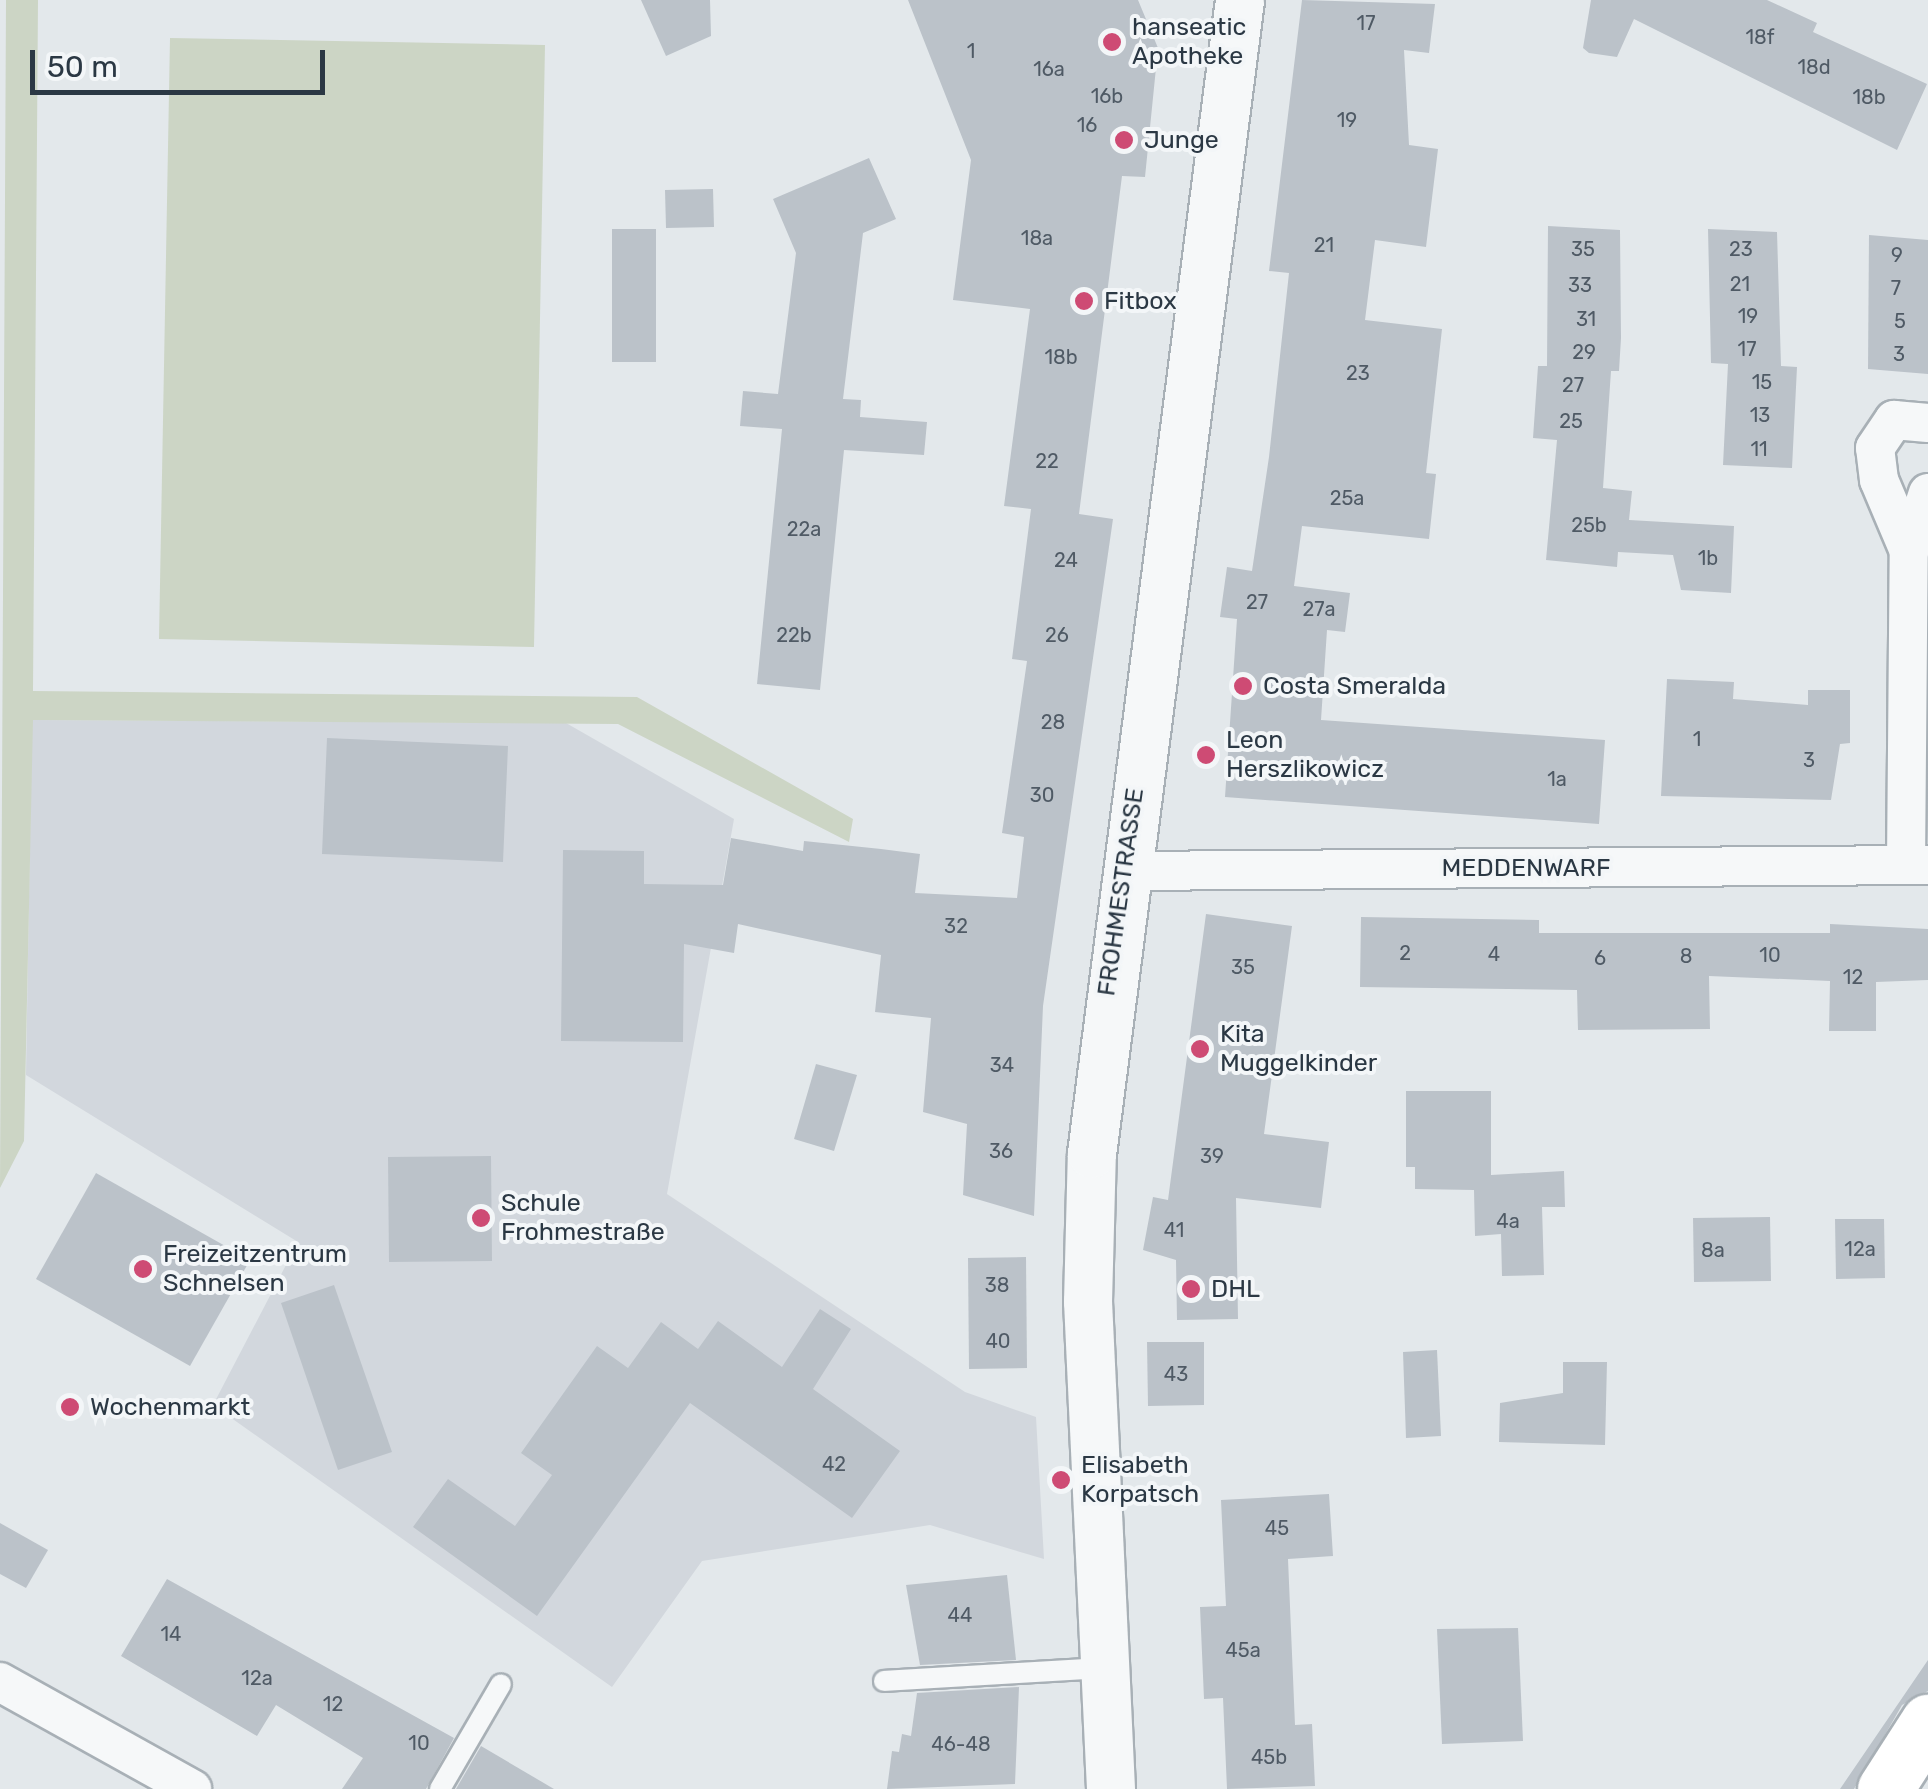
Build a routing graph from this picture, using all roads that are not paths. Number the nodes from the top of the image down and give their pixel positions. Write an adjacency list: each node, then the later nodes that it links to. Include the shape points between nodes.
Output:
1 (1240, 0): 6 (street, FROHMESTRASSE)
2 (1928, 422): 4 (street, via 1894,420 1876,448 1879,480)
3 (1928, 493): 4 (street)
4 (1909, 551): 5 (street)
5 (1917, 865): 6 (street, MEDDENWARF)
6 (1124, 872): 7 (street, FROHMESTRASSE, via 1100,1056 1090,1246)
7 (1106, 1668): 8 (lane); 14 (street, FROHMESTRASSE)
8 (884, 1681)
9 (0, 1682): 12 (street)
10 (501, 1684): 13 (lane)
11 (1928, 1722): 15 (highway)
12 (192, 1789)
13 (440, 1789)
14 (1112, 1789)
15 (1885, 1789)

